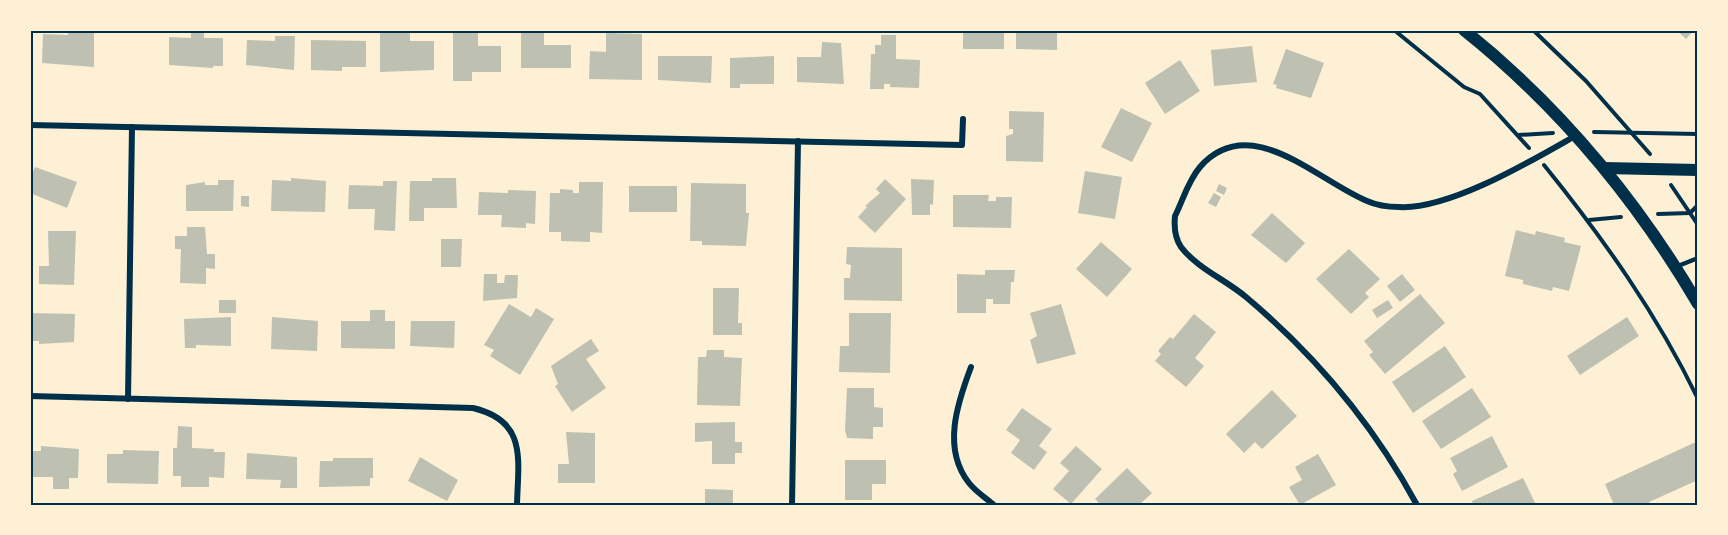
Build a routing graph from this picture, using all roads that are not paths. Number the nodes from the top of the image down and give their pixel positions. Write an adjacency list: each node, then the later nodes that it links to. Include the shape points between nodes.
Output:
1 (1464, 30): 5 (main road)
2 (963, 119): 6 (street, via 962,145)
3 (30, 125): 4 (street)
4 (132, 127): 6 (street); 14 (street)
5 (1574, 134): 7 (main road); 18 (street, via 1508,174 1423,205 1399,207 1369,202 1271,148 1240,146 1210,158 1200,167 1175,216 1180,245 1246,297 1313,360 1368,427)
6 (798, 141): 16 (street)
7 (1604, 168): 8 (main road); 10 (main road, via 1625,192)
8 (1698, 170)
9 (1698, 258): 10 (lane)
10 (1675, 267): 11 (main road)
11 (1698, 304)
12 (971, 367): 17 (street, via 954,424 954,457 970,484)
13 (30, 396): 14 (street)
14 (128, 399): 15 (street, via 473,408 498,418 518,444)
15 (517, 505)
16 (792, 505)
17 (994, 505)
18 (1417, 505)

